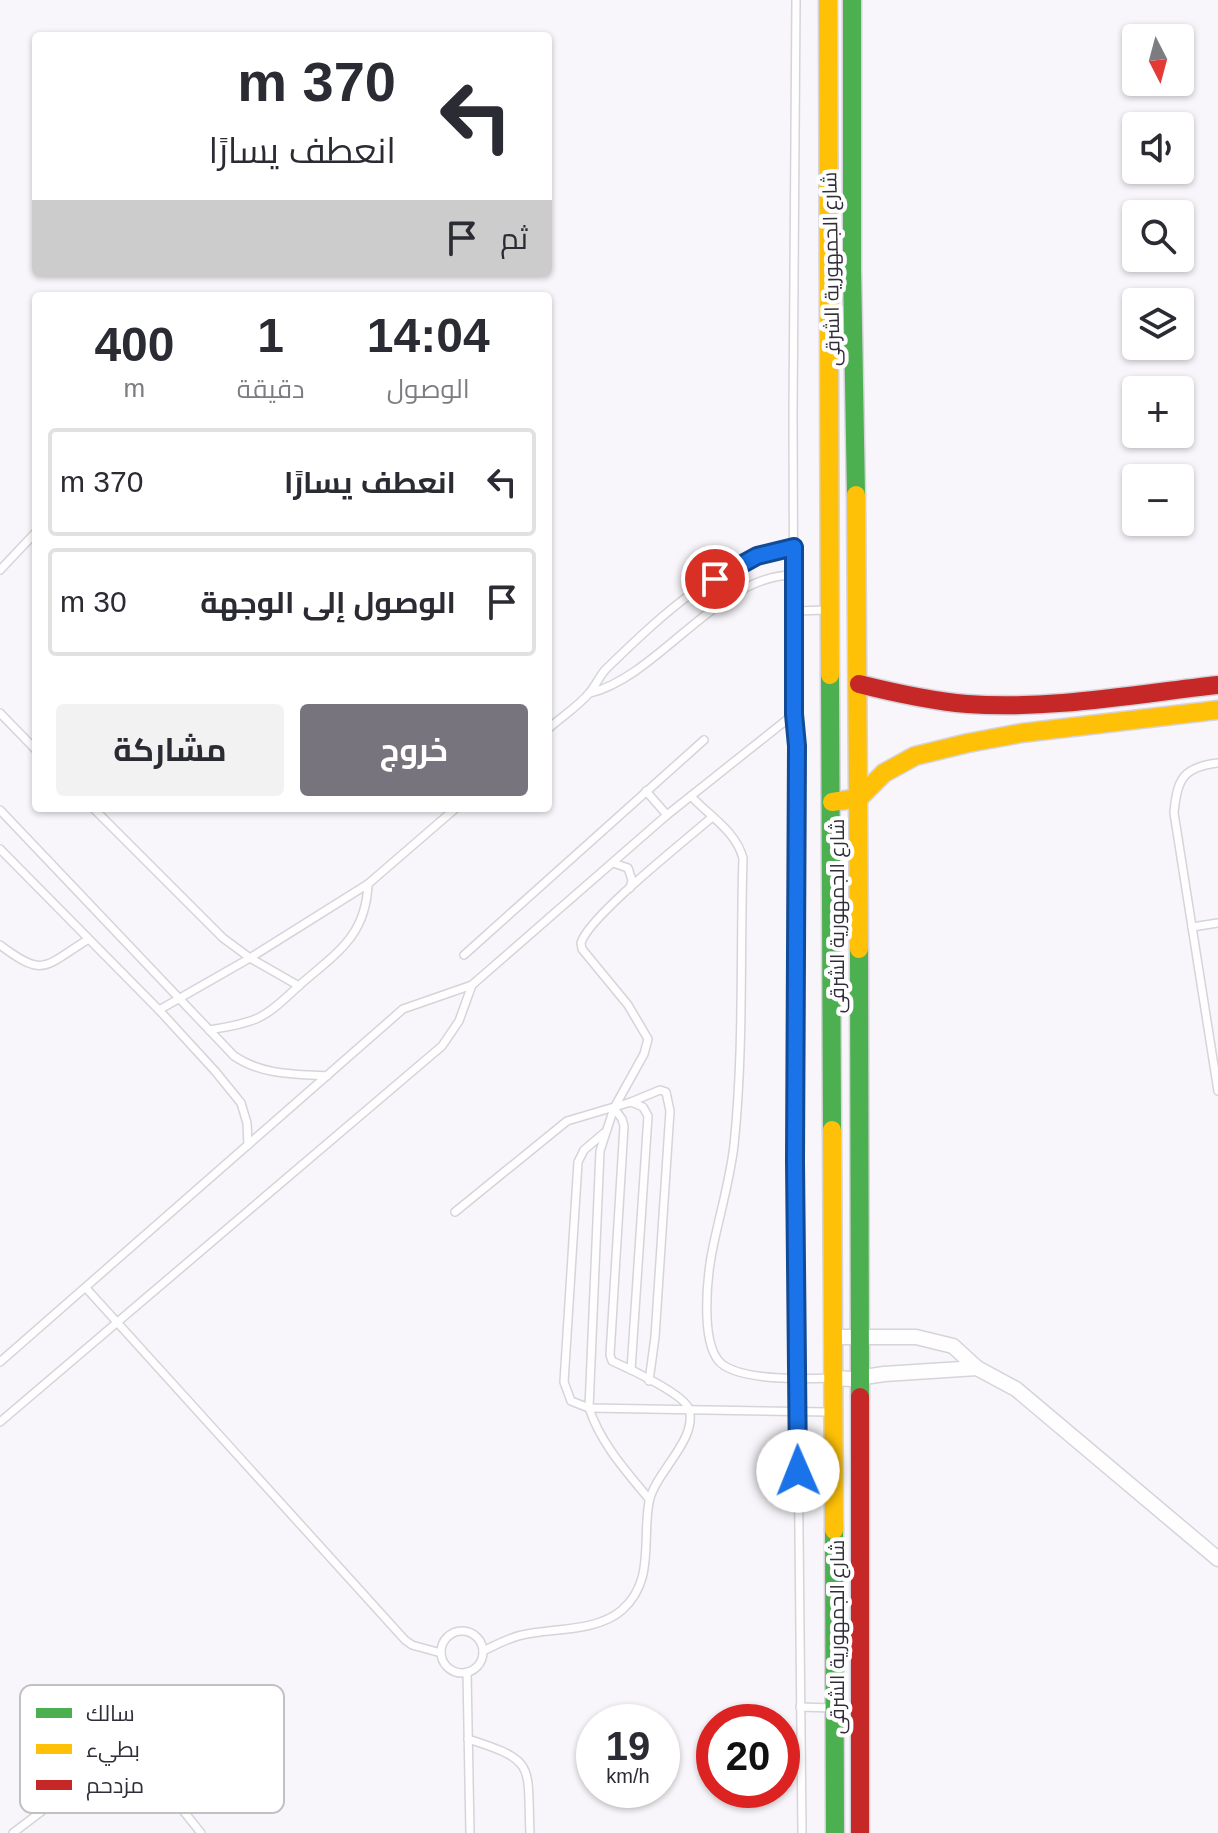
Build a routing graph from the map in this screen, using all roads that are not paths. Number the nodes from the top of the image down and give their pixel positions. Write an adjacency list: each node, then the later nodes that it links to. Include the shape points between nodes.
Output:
1 (796, 0): 5 (lane)
2 (828, 0): 9 (main road, شارع الجمهورية الشرقى)
3 (852, 0): 10 (main road, شارع الجمهورية الشرقى)
4 (32, 536): 6 (lane)
5 (794, 547): 7 (lane); 13 (lane, via 749,560 694,592 605,670)
6 (0, 570)
7 (793, 575): 8 (lane); 13 (lane, via 756,583 613,685)
8 (794, 611): 9 (lane); 16 (lane)
9 (830, 619): 10 (main road); 24 (main road, شارع الجمهورية الشرقى)
10 (858, 628): 11 (main road, شارع الجمهورية الشرقى)
11 (859, 684): 12 (main road, via 984,705); 23 (main road, شارع الجمهورية الشرقى)
12 (1218, 685)
13 (590, 693): 17 (lane)
14 (1218, 710): 23 (main road, via 954,746 901,762)
15 (0, 713): 19 (lane)
16 (794, 714): 22 (lane); 62 (lane)
17 (552, 726)
18 (704, 740): 21 (lane)
19 (32, 746)
20 (1218, 763): 35 (lane, via 1190,770 1175,799)
21 (646, 791): 28 (lane); 38 (lane)
22 (691, 796): 28 (lane); 29 (lane)
23 (859, 798): 24 (main road); 56 (main road, شارع الجمهورية الشرقى)
24 (832, 802): 55 (main road, شارع الجمهورية الشرقى)
25 (0, 810): 42 (lane)
26 (97, 812): 39 (lane, via 212,928)
27 (451, 812): 32 (lane)
28 (667, 815): 31 (lane)
29 (711, 818): 33 (lane); 62 (lane, via 733,834 743,858 737,1108 707,1284 708,1328 719,1362 745,1373)
30 (0, 849): 36 (lane)
31 (613, 863): 33 (lane, via 628,868); 40 (lane)
32 (368, 884): 39 (lane); 41 (lane, via 354,934)
33 (630, 888): 49 (lane, via 589,928 581,943 648,1039)
34 (1218, 923): 35 (lane)
35 (1192, 927): 45 (lane)
36 (87, 940): 37 (lane, via 45,966 29,965); 43 (lane)
37 (0, 945)
38 (464, 955)
39 (250, 958): 41 (lane); 42 (lane)
40 (472, 985): 46 (lane, via 403,1009); 54 (lane, via 459,1021 442,1046)
41 (299, 986): 44 (lane, via 257,1019)
42 (180, 999): 43 (lane); 44 (lane)
43 (159, 1010): 51 (lane, via 241,1103)
44 (209, 1030): 46 (lane, via 248,1066)
45 (1216, 1071): 47 (lane)
46 (327, 1076): 51 (lane)
47 (1218, 1091)
48 (631, 1102): 49 (lane); 59 (lane, via 648,1116); 63 (lane, via 660,1090 668,1096 670,1111)
49 (614, 1108): 50 (lane); 52 (lane, via 567,1121); 59 (lane, via 624,1126 610,1355)
50 (606, 1131): 64 (lane, via 600,1151); 64 (lane, via 578,1162 564,1376 571,1401)
51 (248, 1145): 53 (lane)
52 (455, 1212)
53 (86, 1288): 54 (lane); 57 (lane)
54 (118, 1320): 68 (lane); 73 (lane, via 405,1640)
55 (835, 1337): 56 (street); 60 (main road, شارع الجمهورية الشرقى)
56 (858, 1337): 58 (street, via 935,1340 953,1346); 61 (main road, شارع الجمهورية الشرقى)
57 (0, 1362)
58 (977, 1368): 61 (street); 70 (street, via 1016,1389)
59 (631, 1370): 63 (lane)
60 (835, 1378): 61 (street); 62 (lane); 67 (main road, شارع الجمهورية الشرقى)
61 (859, 1378): 87 (main road, شارع الجمهورية الشرقى)
62 (797, 1379): 66 (lane)
63 (649, 1381): 65 (lane, via 682,1399)
64 (589, 1408): 65 (lane); 69 (lane, via 610,1451)
65 (689, 1411): 66 (lane); 69 (lane, via 688,1431)
66 (797, 1412): 67 (lane); 75 (lane)
67 (835, 1412): 77 (main road, شارع الجمهورية الشرقى)
68 (2, 1417)
69 (649, 1499): 72 (lane, via 643,1577 619,1613 597,1622 519,1635)
70 (1212, 1550): 71 (street)
71 (1218, 1559)
72 (483, 1651): 73 (lane, via 475,1635 466,1631 448,1636); 74 (lane, via 476,1668)
73 (441, 1653): 74 (lane, via 449,1669)
74 (467, 1672): 78 (lane)
75 (800, 1704)
76 (800, 1707): 77 (lane); 85 (lane)
77 (835, 1708): 86 (main road, شارع الجمهورية الشرقى)
78 (468, 1739): 83 (lane); 84 (lane, via 520,1759 526,1771)
79 (39, 1813): 81 (lane)
80 (185, 1813): 82 (lane)
81 (13, 1833)
82 (201, 1833)
83 (470, 1833)
84 (530, 1833)
85 (802, 1833)
86 (835, 1833)
87 (860, 1833)

